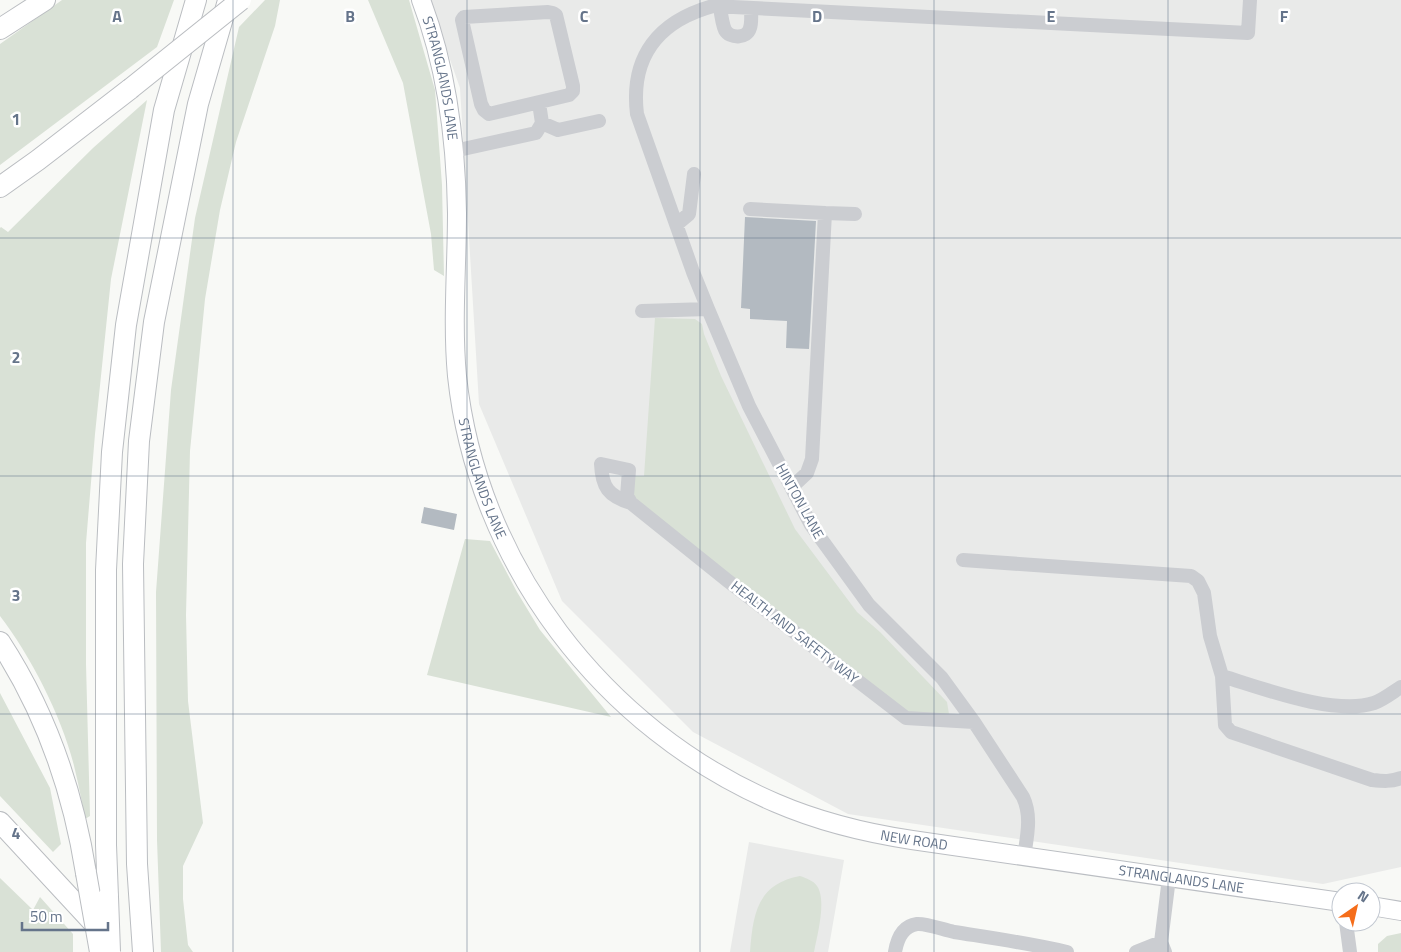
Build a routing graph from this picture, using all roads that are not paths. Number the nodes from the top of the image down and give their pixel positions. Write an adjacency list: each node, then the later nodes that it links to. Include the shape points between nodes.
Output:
1 (45, 0): 10 (highway)
2 (196, 0): 44 (highway, bridge, via 164,110 126,326 112,452 106,570 106,845)
3 (228, 0): 41 (highway, via 198,104 156,312 139,441 133,564 137,864)
4 (241, 0): 15 (highway, bridge)
5 (421, 0): 14 (main road, STRANGLANDS LANE, via 443,72)
6 (1250, 0): 8 (street, HINTON LANE, via 1248,33)
7 (720, 6): 9 (street, HINTON LANE); 9 (street, via 723,25 731,36 747,33); 22 (street, HINTON LANE, via 682,17 666,27 649,48 641,65 637,114)
8 (849, 6): 9 (street, HINTON LANE)
9 (751, 8)
10 (0, 29)
11 (539, 103): 11 (street, via 494,114 484,110 462,20 464,17 548,12 556,15 573,86 570,95); 13 (street)
12 (599, 121): 13 (street, via 558,130)
13 (542, 123): 14 (street, via 536,133)
14 (454, 151): 33 (main road, STRANGLANDS LANE, via 457,214 455,346 461,401 468,439 486,498 514,562 542,609 579,659 646,724 722,777)
15 (38, 160): 17 (highway); 18 (highway)
16 (694, 174): 22 (street, via 689,214)
17 (0, 187)
18 (0, 198)
19 (750, 209): 20 (street)
20 (825, 213): 21 (street); 25 (street, via 812,459 808,473)
21 (855, 214)
22 (677, 224): 23 (street, HINTON LANE)
23 (708, 309): 24 (street); 25 (street, HINTON LANE, via 749,406)
24 (642, 311)
25 (792, 487): 31 (street, HINTON LANE, via 811,525 869,605 942,678)
26 (631, 503): 26 (street, HEALTH AND SAFETY WAY, via 627,496 629,470 601,464 605,487 619,499); 31 (street, HEALTH AND SAFETY WAY, via 906,718)
27 (963, 560): 29 (street, via 1191,576 1198,581 1204,593 1210,636)
28 (0, 642): 43 (highway, bridge, via 37,707 76,818)
29 (1222, 676): 30 (street, via 1299,700 1347,706 1375,703); 32 (street, via 1225,725 1231,732 1372,780)
30 (1401, 686)
31 (974, 722): 35 (street, HINTON LANE, via 1028,806)
32 (1401, 778)
33 (807, 815): 35 (main road, NEW ROAD, via 878,835)
34 (0, 822): 45 (highway)
35 (1024, 857): 36 (main road, STRANGLANDS LANE)
36 (1169, 878): 37 (main road, STRANGLANDS LANE); 42 (street)
37 (1331, 901)
38 (1381, 908): 39 (main road)
39 (1401, 911)
40 (1346, 932): 49 (street)
41 (142, 943)
42 (1163, 947): 48 (street)
43 (100, 952)
44 (110, 952)
45 (120, 952)
46 (895, 952): 47 (street, via 897,941 905,929 917,924)
47 (1067, 952)
48 (1136, 952)
49 (1350, 952)

